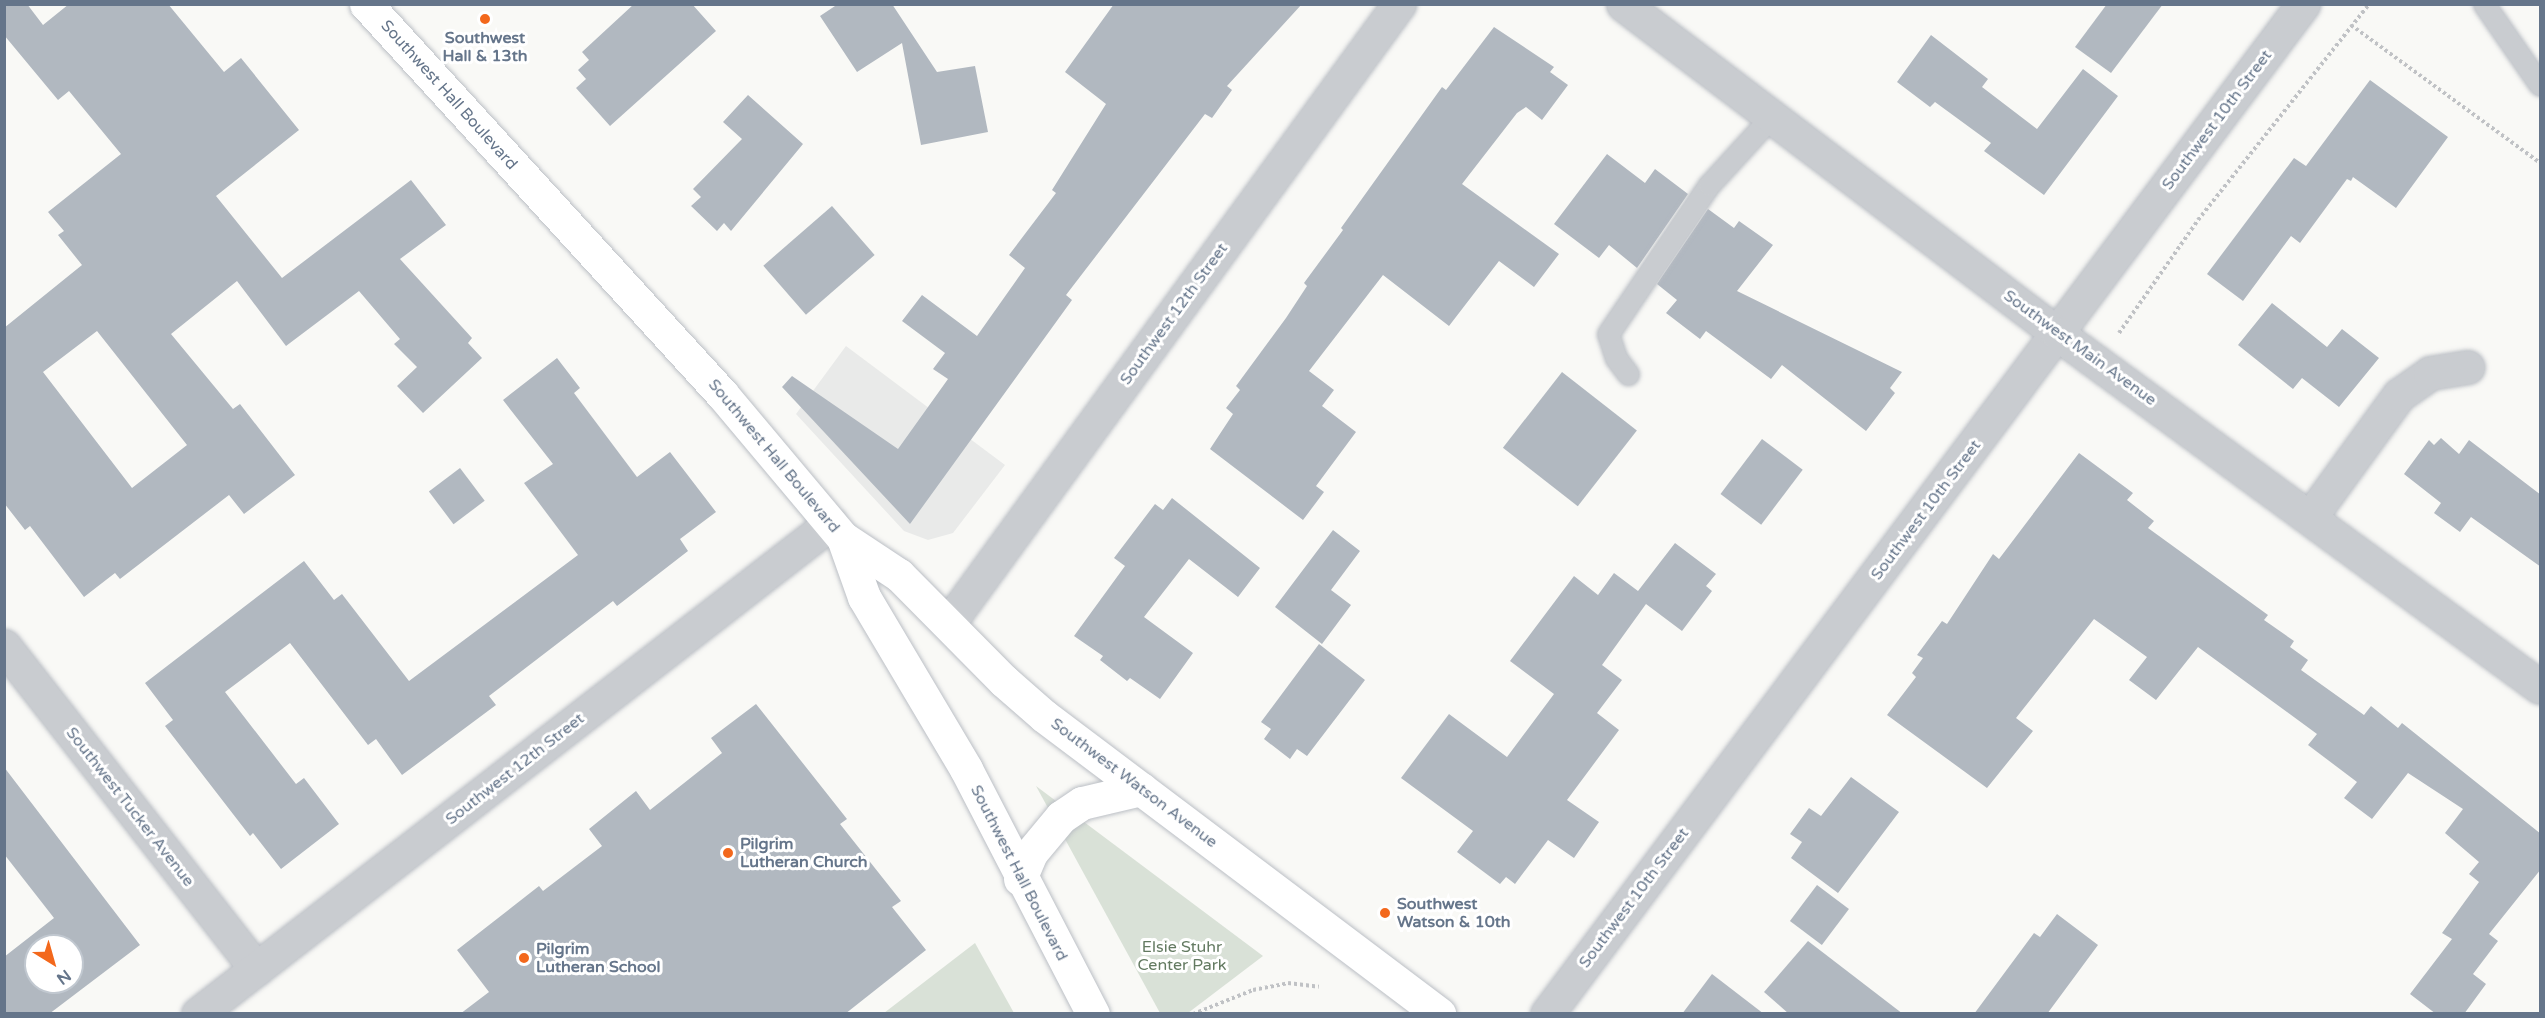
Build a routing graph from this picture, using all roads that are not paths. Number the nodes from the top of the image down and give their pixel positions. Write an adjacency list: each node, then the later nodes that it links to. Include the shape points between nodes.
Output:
1 (366, 4): 12 (main road, Southwest Hall Boulevard, via 722,394)
2 (1399, 4): 13 (street, Southwest 12th Street)
3 (1623, 4): 7 (street, Southwest Main Avenue)
4 (2303, 4): 8 (street, Southwest 10th Street)
5 (2484, 4): 6 (lane)
6 (2541, 85)
7 (1771, 117): 8 (street, Southwest Main Avenue); 10 (lane, via 1709,185 1608,334 1616,358)
8 (2058, 334): 11 (street, Southwest Main Avenue); 22 (street, Southwest 10th Street)
9 (2468, 367): 11 (street, via 2430,373 2399,395)
10 (1628, 374)
11 (2311, 516): 15 (street, Southwest Main Avenue)
12 (837, 531): 13 (main road, Southwest Watson Avenue, via 899,575); 17 (main road, Southwest Hall Boulevard, via 864,597 966,769); 18 (street, Southwest 12th Street)
13 (948, 624): 16 (main road, Southwest Watson Avenue, via 1028,702)
14 (4, 646): 18 (street, Southwest Tucker Avenue)
15 (2541, 687)
16 (1141, 789): 17 (main road, via 1082,803 1061,817 1031,853); 21 (main road, Southwest Watson Avenue)
17 (1020, 879): 20 (main road, Southwest Hall Boulevard)
18 (256, 969): 19 (street, Southwest 12th Street)
19 (198, 1014)
20 (1093, 1014)
21 (1439, 1014)
22 (1546, 1014)

